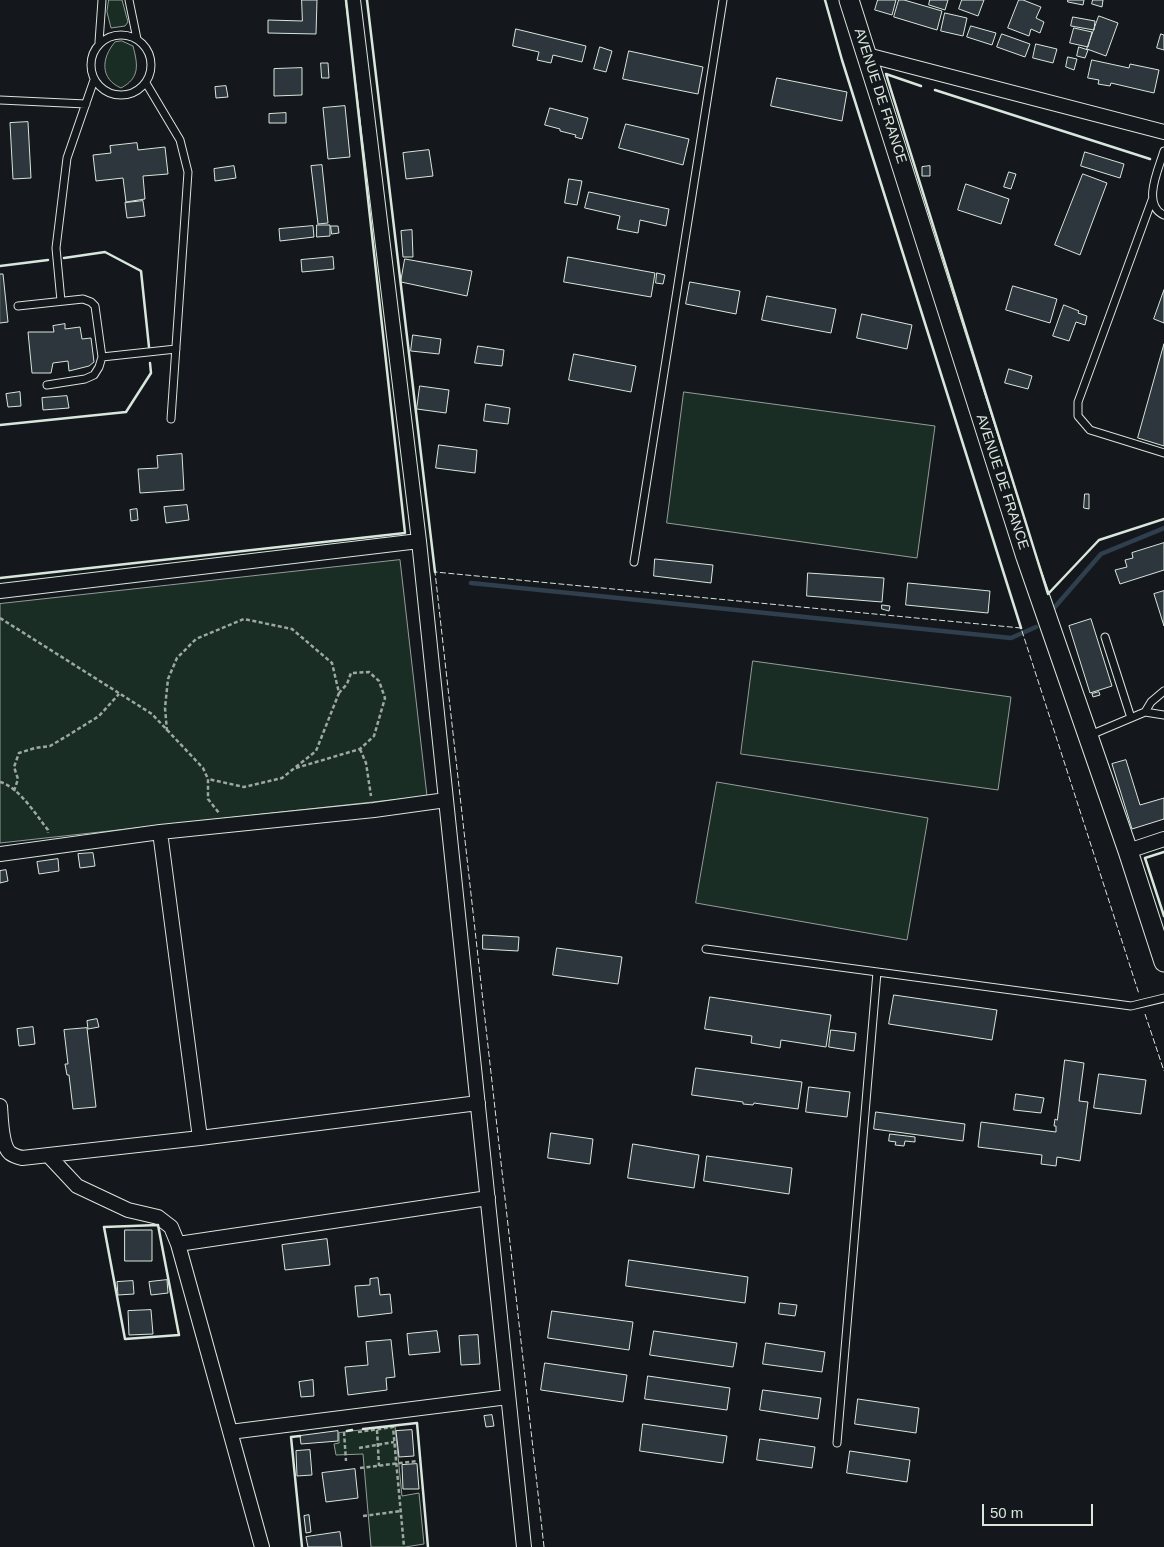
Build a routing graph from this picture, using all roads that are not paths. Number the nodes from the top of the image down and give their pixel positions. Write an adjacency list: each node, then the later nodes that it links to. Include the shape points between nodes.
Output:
1 (102, 0): 7 (lane)
2 (129, 0): 6 (lane)
3 (353, 0): 24 (street)
4 (723, 0): 25 (lane)
5 (849, 0): 8 (main road, AVENUE DE FRANCE)
6 (137, 39): 7 (lane, via 118,34); 10 (lane, via 150,54 152,64)
7 (99, 42): 9 (lane, via 90,61)
8 (867, 55): 13 (street); 32 (main road, AVENUE DE FRANCE, via 1026,557)
9 (94, 80): 10 (lane, via 101,88 120,96 139,90); 12 (lane)
10 (146, 83): 19 (lane, via 180,140 188,172)
11 (0, 100): 12 (lane)
12 (86, 104): 17 (lane, via 67,158 56,248)
13 (1164, 132)
14 (1164, 151): 15 (lane)
15 (1152, 200): 16 (lane); 23 (lane, via 1078,402 1078,416 1090,430)
16 (1164, 216)
17 (61, 301): 18 (lane); 20 (lane, via 84,299 95,306)
18 (18, 306)
19 (176, 349): 20 (lane); 22 (lane)
20 (102, 357): 21 (lane, via 94,375)
21 (47, 385)
22 (171, 419)
23 (1164, 453)
24 (419, 541): 26 (street); 33 (street)
25 (634, 562)
26 (0, 591)
27 (1104, 637): 31 (lane)
28 (1164, 691): 29 (lane)
29 (1145, 712): 30 (lane); 31 (lane)
30 (1164, 715)
31 (1131, 718): 32 (lane)
32 (1088, 736): 36 (main road, AVENUE DE FRANCE)
33 (446, 800): 34 (street); 42 (street)
34 (160, 832): 37 (street); 44 (street)
35 (1164, 839): 36 (street)
36 (1128, 851): 39 (main road, AVENUE DE FRANCE)
37 (0, 854)
38 (706, 949): 40 (lane)
39 (1164, 962)
40 (877, 972): 41 (lane, via 1131,1006); 50 (lane)
41 (1164, 998)
42 (478, 1103): 44 (street); 46 (street)
43 (0, 1106): 45 (street, via 4,1140 10,1153 22,1158)
44 (200, 1138): 45 (street)
45 (48, 1155): 47 (street, via 77,1186 128,1210 158,1217 171,1227)
46 (488, 1198): 47 (street); 48 (street)
47 (178, 1244): 49 (street)
48 (508, 1396): 49 (street); 52 (street)
49 (230, 1432): 51 (street)
50 (837, 1443)
51 (262, 1547)
52 (524, 1547)

